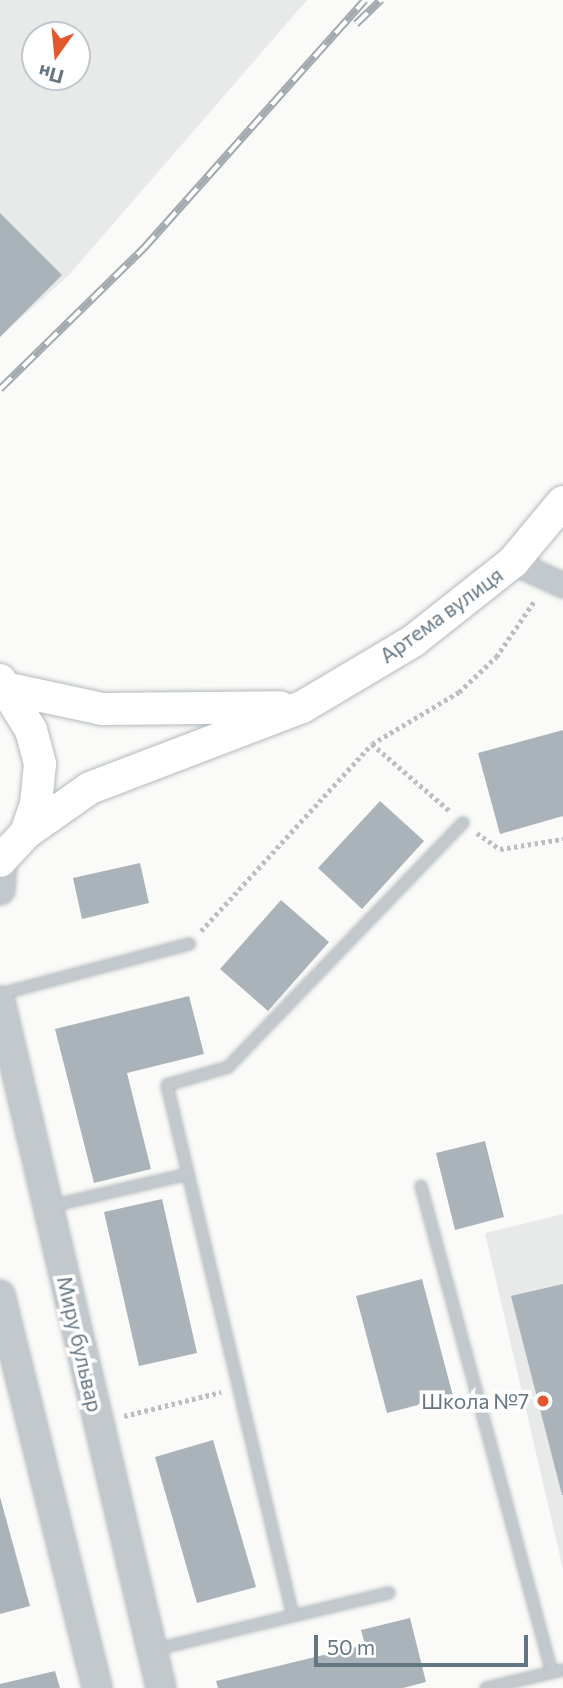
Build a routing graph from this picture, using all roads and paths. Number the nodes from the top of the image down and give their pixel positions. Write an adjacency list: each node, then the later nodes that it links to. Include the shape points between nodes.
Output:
1 (563, 502): 2 (main road, Артема вулиця)
2 (513, 562): 3 (street); 5 (main road, Артема вулиця, via 413,642)
3 (555, 582): 9 (path, via 496,657 459,692 372,744)
4 (4, 685): 5 (main road, Артема вулиця, via 102,709); 7 (main road, via 31,730 40,764 36,804)
5 (302, 706): 7 (main road, Артема вулиця, via 90,788)
6 (463, 823): 12 (lane, via 228,1067 167,1085)
7 (26, 833): 8 (main road)
8 (1, 870)
9 (189, 944): 10 (lane)
10 (0, 994)
11 (0, 1001): 14 (street, Миру бульвар)
12 (188, 1174): 14 (lane); 16 (lane)
13 (421, 1186): 21 (lane)
14 (48, 1206): 17 (street, Миру бульвар)
15 (0, 1294): 22 (street)
16 (239, 1388): 17 (path); 19 (lane)
17 (99, 1422): 20 (street, Миру бульвар)
18 (389, 1593): 19 (lane)
19 (293, 1616): 20 (lane)
20 (152, 1650): 23 (street, Миру бульвар)
21 (557, 1672): 24 (lane)
22 (97, 1688)
23 (161, 1688)
24 (486, 1688)

